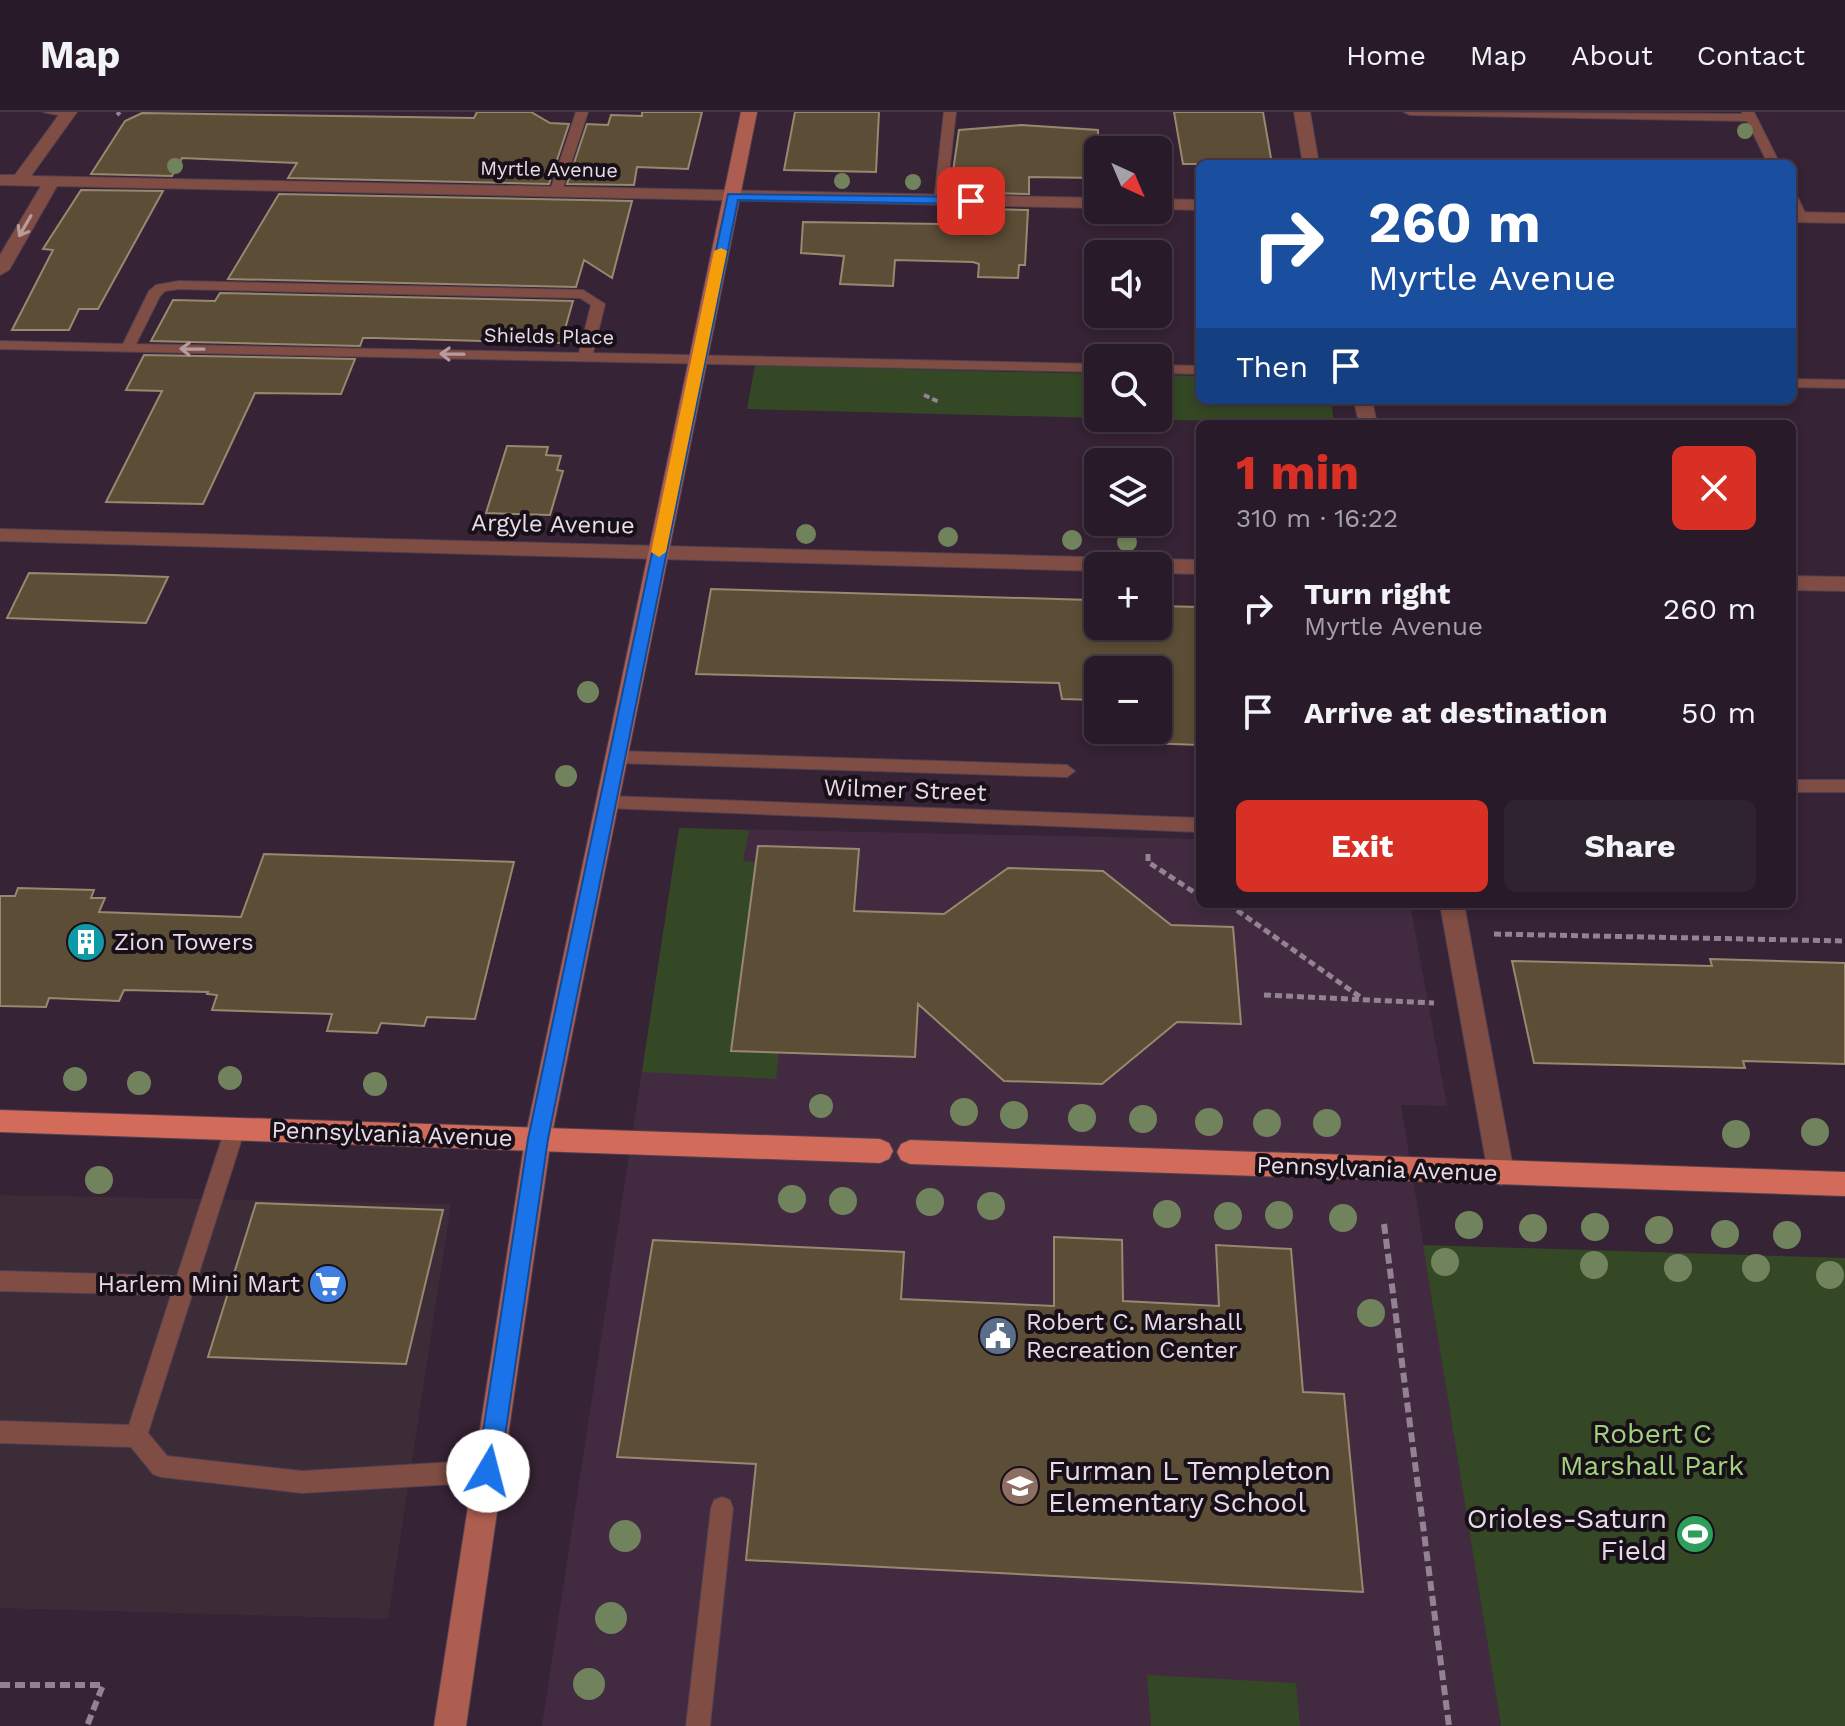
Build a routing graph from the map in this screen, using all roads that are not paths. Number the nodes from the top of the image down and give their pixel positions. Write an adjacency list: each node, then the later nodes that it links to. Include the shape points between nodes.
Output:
1 (49, 112): 7 (lane)
2 (582, 112): 14 (lane)
3 (749, 112): 15 (main road)
4 (950, 112): 16 (lane)
5 (1302, 112): 9 (street)
6 (1410, 112): 8 (lane)
7 (68, 113): 12 (street)
8 (1749, 115): 10 (lane)
9 (1310, 160)
10 (1772, 160)
11 (0, 180): 12 (street, Myrtle Avenue)
12 (20, 180): 13 (street, Myrtle Avenue)
13 (51, 182): 14 (street, Myrtle Avenue); 22 (street, one-way to 22)
14 (556, 191): 15 (street, Myrtle Avenue)
15 (732, 196): 16 (street, Myrtle Avenue); 26 (main road)
16 (940, 200): 17 (street, Myrtle Avenue)
17 (1084, 203)
18 (1172, 204): 19 (street)
19 (1196, 205)
20 (1797, 217): 21 (street)
21 (1845, 218)
22 (0, 270)
23 (0, 345): 24 (lane, Shields Place)
24 (127, 348): 25 (lane, Shields Place, one-way to 24); 25 (lane, via 154,294 179,285 583,294 598,304)
25 (585, 357): 26 (lane, Shields Place)
26 (698, 359): 27 (lane, Shields Place); 33 (main road)
27 (1084, 368)
28 (1172, 369): 29 (lane)
29 (1196, 370)
30 (1796, 383): 31 (lane)
31 (1845, 384)
32 (0, 535): 33 (street, Argyle Avenue)
33 (659, 552): 34 (street, Argyle Avenue); 37 (main road)
34 (1196, 567)
35 (1796, 583): 36 (street)
36 (1845, 584)
37 (617, 757): 38 (lane); 41 (main road)
38 (1067, 771)
39 (1796, 786): 40 (lane)
40 (1845, 786)
41 (607, 802): 42 (lane, Wilmer Street); 46 (main road)
42 (1196, 825)
43 (1453, 908): 49 (street)
44 (0, 1121): 45 (main road, Pennsylvania Avenue)
45 (235, 1129): 46 (main road, Pennsylvania Avenue); 52 (lane)
46 (538, 1139): 47 (main road, Pennsylvania Avenue); 55 (main road)
47 (880, 1151)
48 (910, 1152): 49 (main road, Pennsylvania Avenue)
49 (1501, 1173): 50 (main road, Pennsylvania Avenue)
50 (1845, 1184)
51 (0, 1281): 52 (lane)
52 (184, 1286): 54 (lane)
53 (0, 1432): 54 (lane)
54 (136, 1436): 55 (lane, via 161,1466 302,1482)
55 (488, 1471): 57 (main road)
56 (722, 1508): 58 (lane)
57 (450, 1726)
58 (698, 1726)

